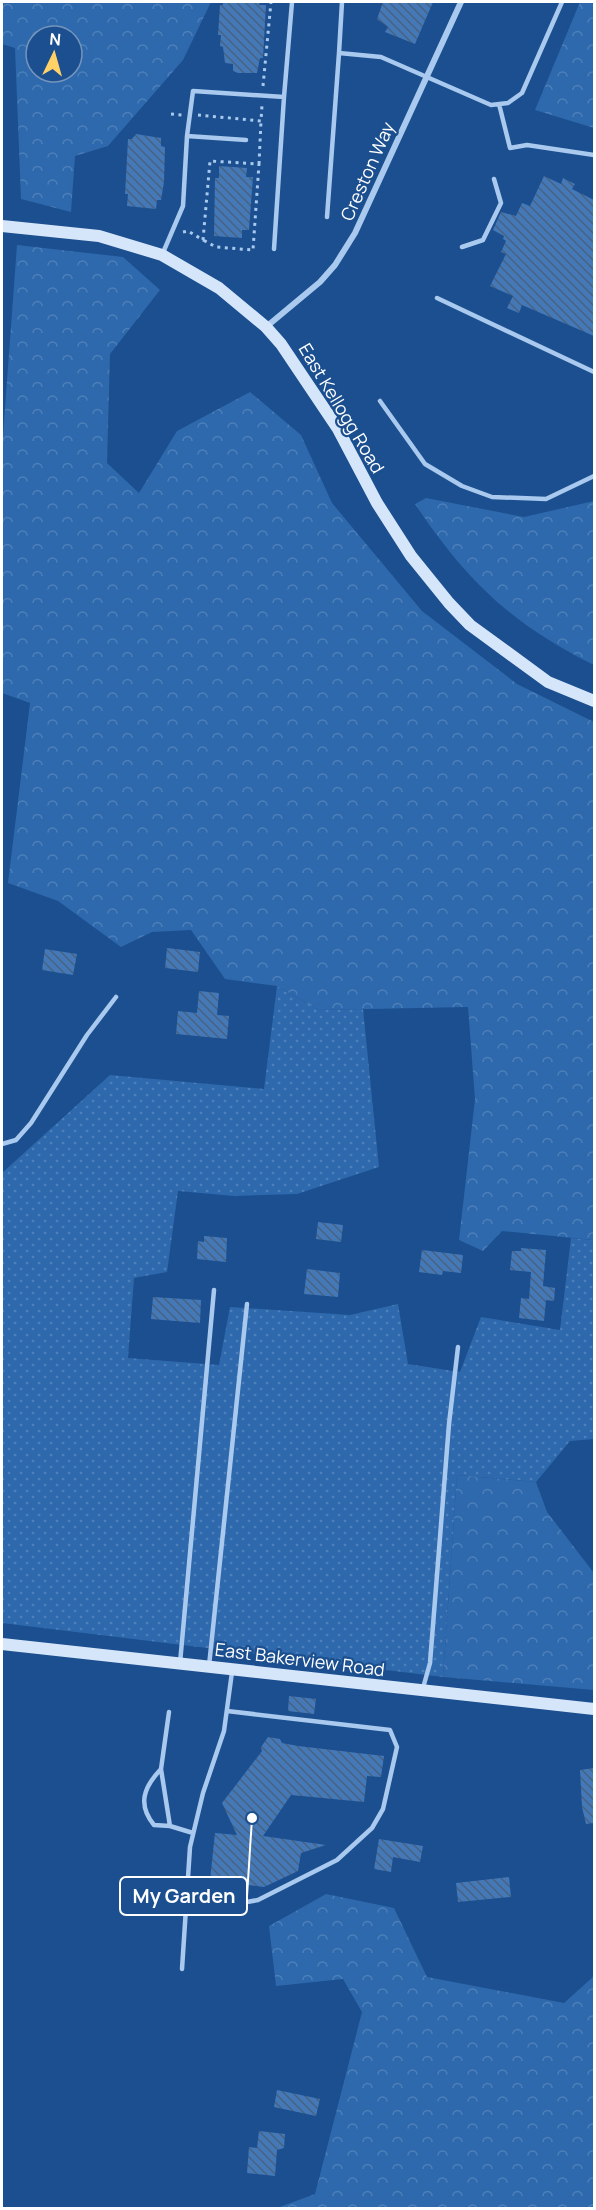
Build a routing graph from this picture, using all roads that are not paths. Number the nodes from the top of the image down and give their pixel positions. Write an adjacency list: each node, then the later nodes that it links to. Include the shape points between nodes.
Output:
1 (292, 2): 7 (lane)
2 (342, 2): 5 (lane)
3 (461, 2): 6 (street, Creston Way)
4 (562, 2): 8 (lane, via 522,93)
5 (339, 53): 6 (lane, via 381,57); 13 (lane)
6 (427, 76): 8 (lane, via 491,105); 19 (street, Creston Way, via 355,233 335,266)
7 (284, 97): 9 (lane, via 193,91); 16 (lane)
8 (499, 104): 11 (lane, via 510,148 527,144)
9 (187, 136): 10 (lane); 17 (lane, via 183,206)
10 (246, 140)
11 (594, 155)
12 (494, 179): 15 (lane, via 501,203 483,240)
13 (327, 217)
14 (2, 226): 17 (street, East Kellogg Road, via 99,236)
15 (462, 247)
16 (274, 249)
17 (162, 255): 19 (street, East Kellogg Road, via 219,288)
18 (437, 298): 20 (lane)
19 (266, 327): 23 (street, East Kellogg Road, via 291,357 338,429 377,503 411,556 449,603 470,625 548,682)
20 (594, 372)
21 (380, 401): 22 (lane, via 425,464 462,486 492,497 546,499)
22 (594, 476)
23 (594, 700)
24 (116, 997): 25 (lane, via 31,1123 16,1140)
25 (2, 1144)
26 (214, 1290): 30 (lane)
27 (247, 1304): 31 (lane)
28 (458, 1347): 33 (lane, via 430,1663)
29 (2, 1644): 30 (street, East Bakerview Road)
30 (180, 1663): 31 (street, East Bakerview Road)
31 (209, 1666): 32 (street, East Bakerview Road)
32 (232, 1669): 33 (street, East Bakerview Road); 35 (lane)
33 (423, 1691): 34 (street, East Bakerview Road)
34 (594, 1710)
35 (227, 1711): 39 (lane); 40 (lane, via 390,1730 397,1747 383,1809 372,1828 337,1860 258,1900)
36 (170, 1712): 37 (lane)
37 (161, 1769): 38 (lane); 38 (lane, via 148,1783 144,1798 146,1815 154,1825)
38 (170, 1826): 39 (lane)
39 (193, 1833): 40 (lane)
40 (185, 1913): 41 (lane)
41 (182, 1969)

